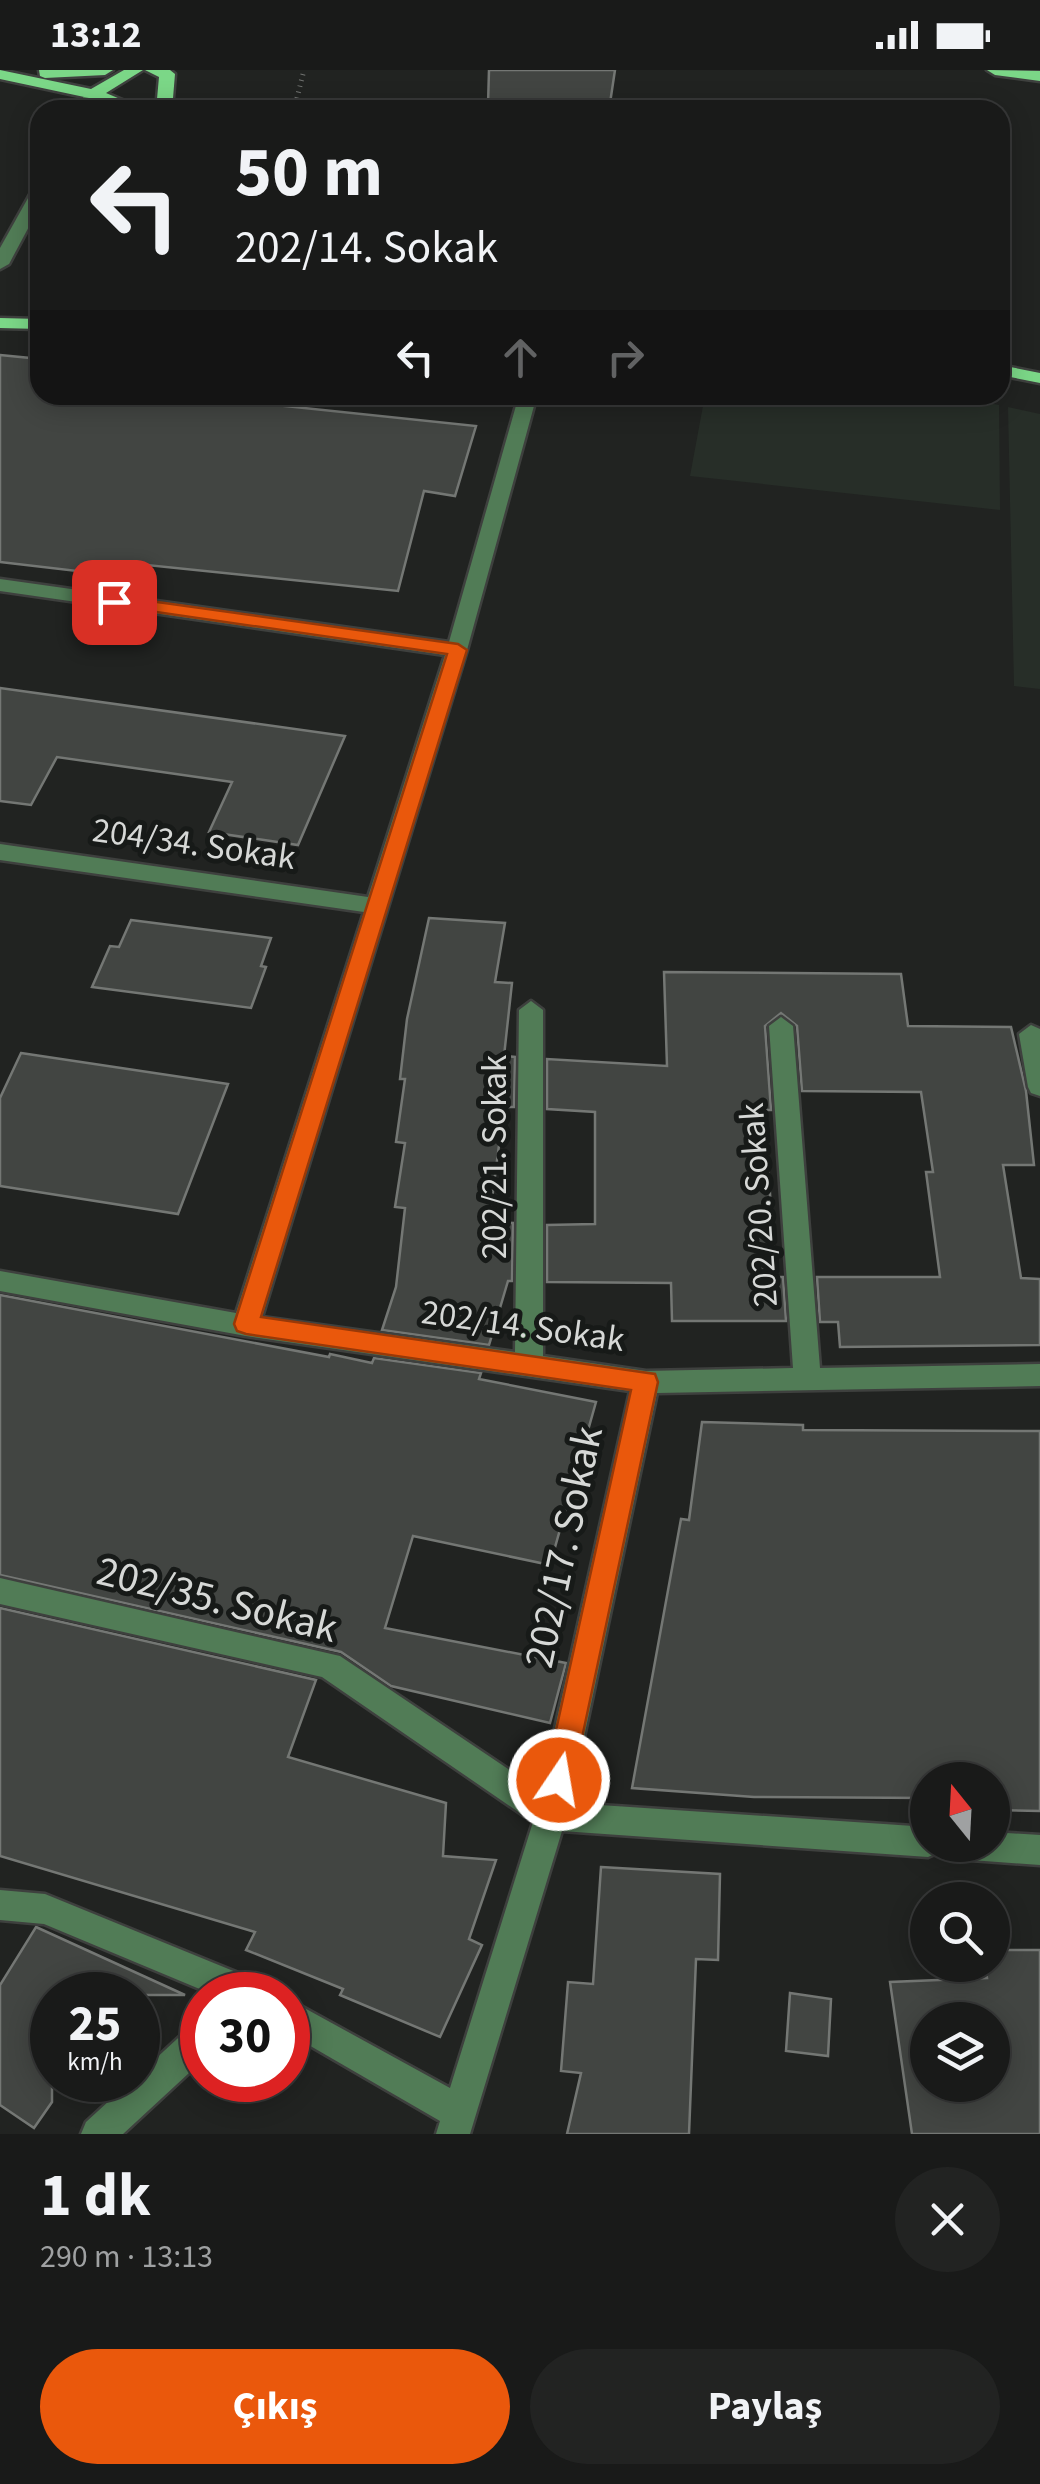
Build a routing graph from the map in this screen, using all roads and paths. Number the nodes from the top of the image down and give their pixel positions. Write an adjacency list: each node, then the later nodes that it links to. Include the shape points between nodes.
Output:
1 (104, 70): 6 (main road)
2 (135, 70): 9 (main road)
3 (153, 70): 10 (main road, via 167,74)
4 (304, 70): 11 (path)
5 (995, 70): 7 (main road)
6 (0, 72): 8 (main road)
7 (1040, 76)
8 (83, 100)
9 (92, 100)
10 (165, 100)
11 (296, 100)
12 (30, 209): 13 (street)
13 (0, 264)
14 (0, 323): 15 (main road)
15 (30, 324)
16 (1010, 372): 17 (main road)
17 (1040, 378)
18 (525, 405): 20 (street)
19 (0, 586): 20 (street)
20 (458, 650): 22 (street)
21 (0, 852): 22 (street, 204/34. Sokak)
22 (378, 906): 28 (street)
23 (530, 1010): 29 (street, 202/21. Sokak)
24 (780, 1026): 31 (street, 202/20. Sokak)
25 (1032, 1034): 26 (street)
26 (1040, 1088)
27 (0, 1281): 28 (street, 202/14. Sokak)
28 (246, 1324): 29 (street, 202/14. Sokak)
29 (529, 1364): 32 (street, 202/14. Sokak)
30 (1040, 1375): 31 (street, 202/14. Sokak)
31 (808, 1378): 32 (street, 202/14. Sokak)
32 (646, 1382): 34 (street, 202/17. Sokak)
33 (0, 1591): 34 (street, 202/35. Sokak, via 329,1664)
34 (551, 1816): 35 (street); 42 (street, 202/17. Sokak)
35 (910, 1841)
36 (1010, 1848): 37 (street)
37 (1040, 1850)
38 (0, 1905): 39 (street, via 45,1910)
39 (196, 1972)
40 (310, 2028): 42 (street)
41 (180, 2059): 43 (street)
42 (455, 2123)
43 (98, 2134)

